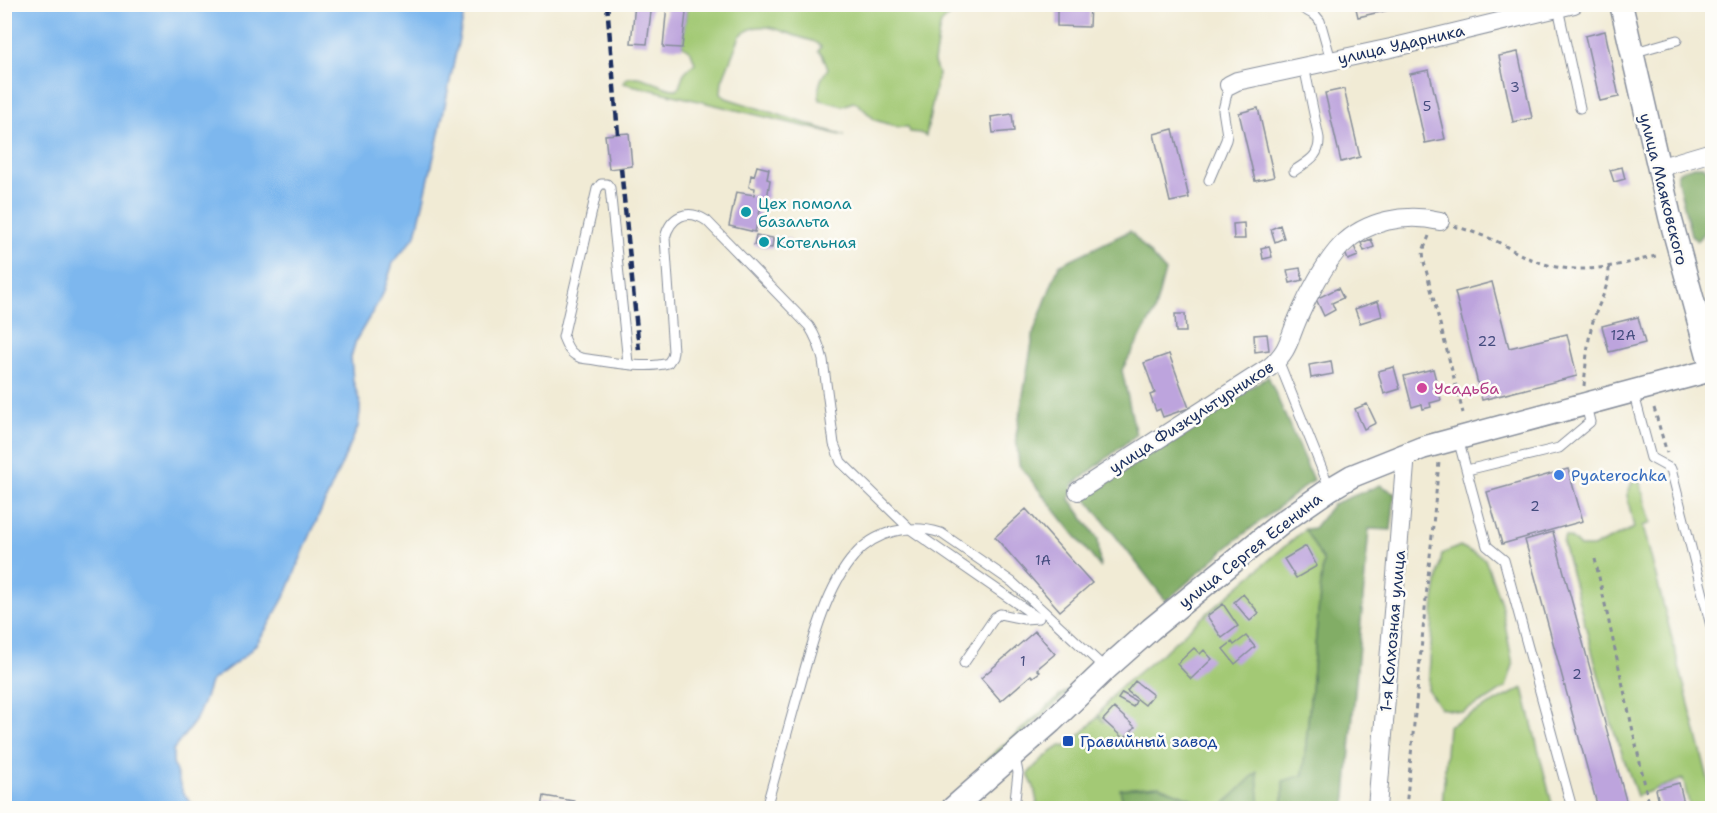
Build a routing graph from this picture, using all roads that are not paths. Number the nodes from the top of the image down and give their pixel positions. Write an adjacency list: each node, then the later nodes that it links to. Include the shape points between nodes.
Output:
1 (1295, 4): 6 (lane, via 1320,21)
2 (1621, 4): 5 (street, улица Маяковского)
3 (1566, 6): 6 (street, улица Ударника); 9 (lane)
4 (1677, 40): 5 (lane)
5 (1632, 53): 11 (street, улица Маяковского)
6 (1331, 60): 7 (street, улица Ударника)
7 (1304, 66): 8 (street, улица Ударника); 12 (lane, via 1320,147)
8 (1228, 85): 13 (lane, via 1223,110 1227,135)
9 (1580, 108)
10 (1713, 152): 11 (street)
11 (1658, 168): 17 (street, улица Маяковского)
12 (1294, 171)
13 (1209, 180)
14 (1440, 221): 15 (street, улица Физкультурников, via 1387,221 1346,242 1307,298 1288,346)
15 (1278, 360): 23 (lane); 24 (street, улица Физкультурников)
16 (627, 363): 16 (lane, via 581,358 569,351 563,337 597,189 602,184 610,188); 25 (lane, via 660,365 672,357 665,238 668,227 679,217 700,217 809,326 820,346 834,444 841,462)
17 (1712, 371): 18 (street, улица Сергея Есенина)
18 (1633, 391): 19 (street, улица Сергея Есенина); 27 (lane, via 1651,458 1671,469)
19 (1585, 397): 20 (street, улица Сергея Есенина); 22 (lane, via 1590,422 1558,448)
20 (1458, 437): 21 (street, улица Сергея Есенина); 22 (lane)
21 (1406, 453): 23 (street, улица Сергея Есенина); 34 (street, 1-я Колхозная улица)
22 (1467, 470): 35 (lane, via 1487,546 1504,560)
23 (1330, 489): 29 (street, улица Сергея Есенина, via 1244,552)
24 (1078, 491)
25 (910, 529): 26 (lane); 26 (lane, via 941,533 1011,582); 31 (lane, via 879,536 855,555 843,571 813,641)
26 (1042, 616): 28 (lane, via 1024,620 1000,614 995,617); 29 (lane)
27 (1713, 630)
28 (964, 663)
29 (1106, 669): 30 (street, улица Сергея Есенина)
30 (1014, 754): 32 (street, улица Сергея Есенина); 33 (lane, via 1018,773)
31 (765, 808)
32 (953, 808)
33 (1014, 808)
34 (1377, 808)
35 (1572, 808)

